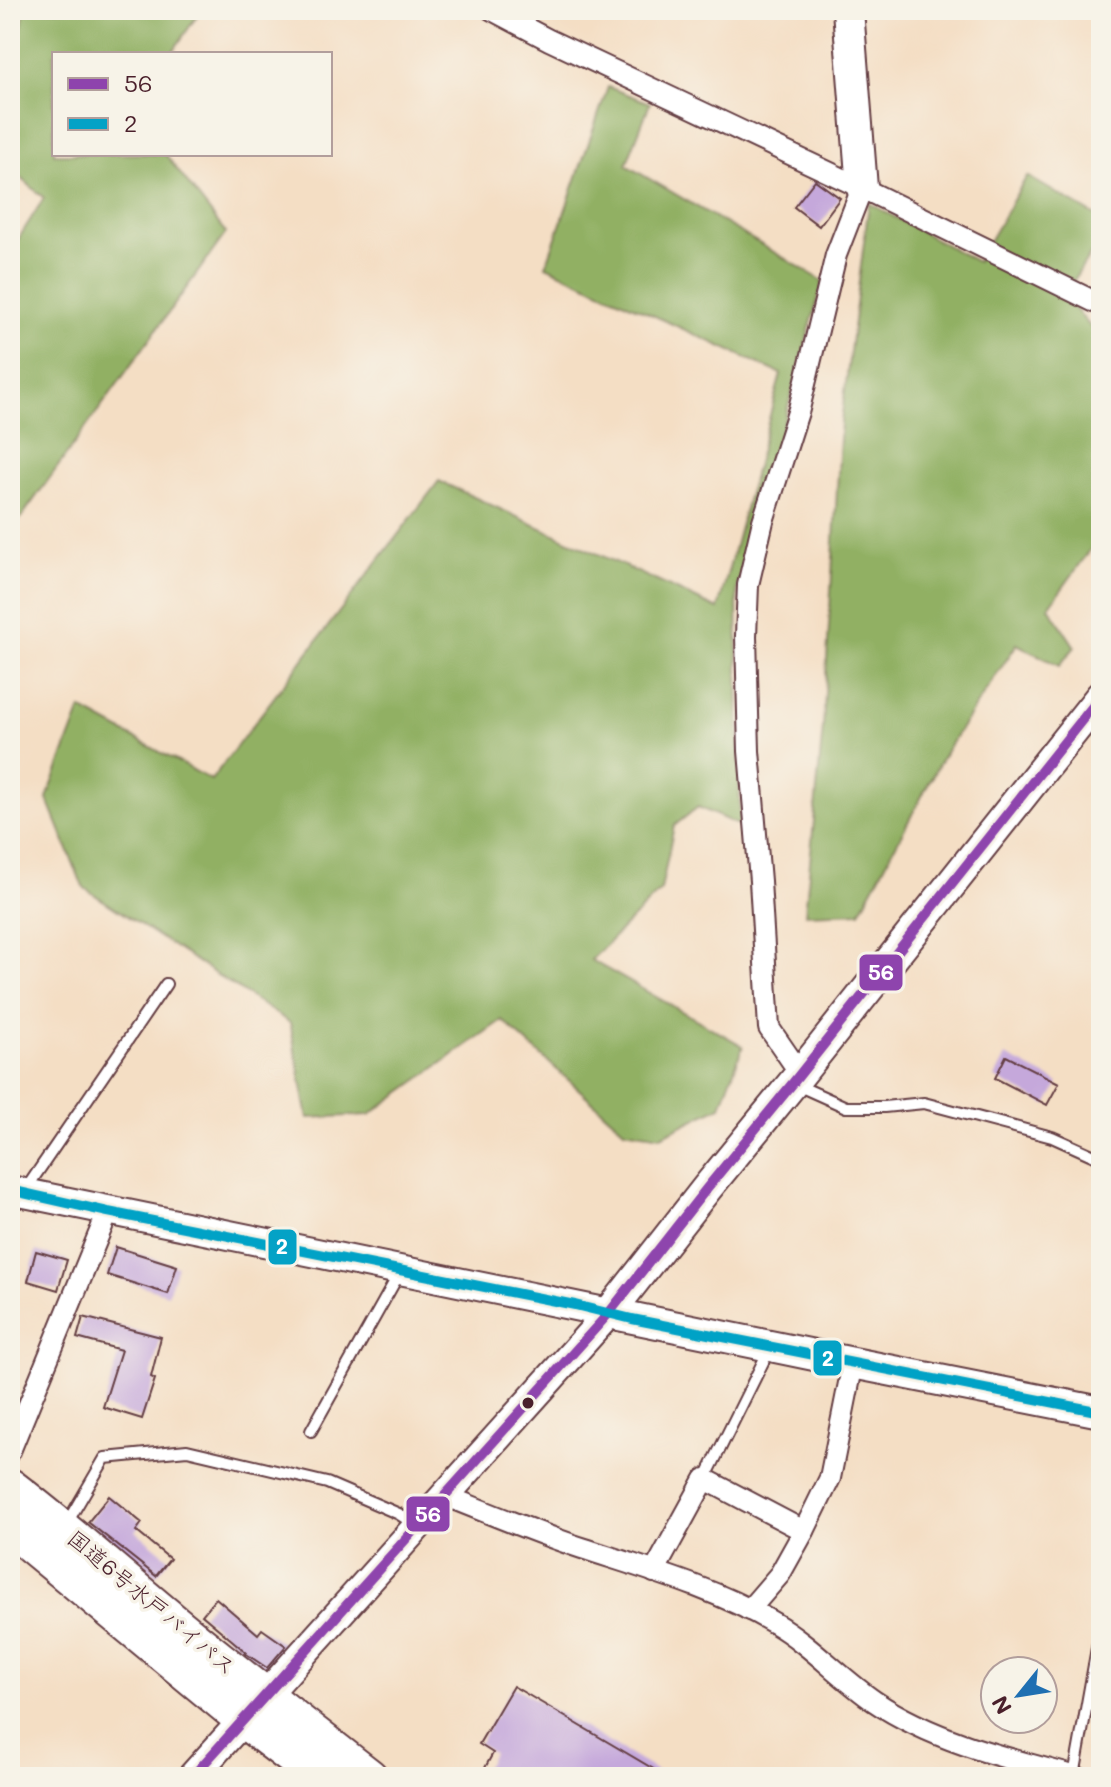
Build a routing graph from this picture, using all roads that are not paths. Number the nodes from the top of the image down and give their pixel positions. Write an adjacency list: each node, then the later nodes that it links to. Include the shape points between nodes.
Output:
1 (492, 10): 3 (street)
2 (848, 10): 3 (main road)
3 (862, 188): 4 (street); 7 (street, via 836,255 748,585 749,751 769,1028)
4 (1101, 305)
5 (1101, 696): 7 (main road)
6 (166, 984): 9 (lane)
7 (796, 1078): 8 (lane, via 846,1107 924,1103 1052,1137); 12 (main road)
8 (1101, 1159)
9 (16, 1192): 10 (main road)
10 (108, 1212): 11 (main road); 17 (street)
11 (403, 1271): 12 (main road); 16 (lane)
12 (609, 1313): 13 (main road); 20 (main road)
13 (771, 1345): 14 (main road); 18 (lane)
14 (853, 1363): 15 (main road); 24 (street, via 830,1478)
15 (1101, 1412)
16 (311, 1431)
17 (10, 1451)
18 (705, 1479): 24 (street); 25 (street)
19 (10, 1487): 23 (highway, 国道6号水戸バイパス)
20 (446, 1496): 21 (main road); 25 (street)
21 (418, 1526): 23 (lane, via 327,1483 187,1450 105,1458); 28 (main road)
22 (10, 1527): 28 (highway, 国道6号水戸バイパス)
23 (64, 1529): 28 (highway, 国道6号水戸バイパス, via 171,1620)
24 (804, 1531): 26 (street, via 780,1574)
25 (654, 1572): 26 (street)
26 (749, 1610): 32 (street, via 908,1722 968,1746)
27 (1101, 1626): 32 (lane)
28 (255, 1708): 29 (main road); 30 (highway, 国道6号水戸バイパス); 31 (highway, 国道6号水戸バイパス)
29 (192, 1777)
30 (319, 1777)
31 (369, 1777)
32 (1076, 1777)

